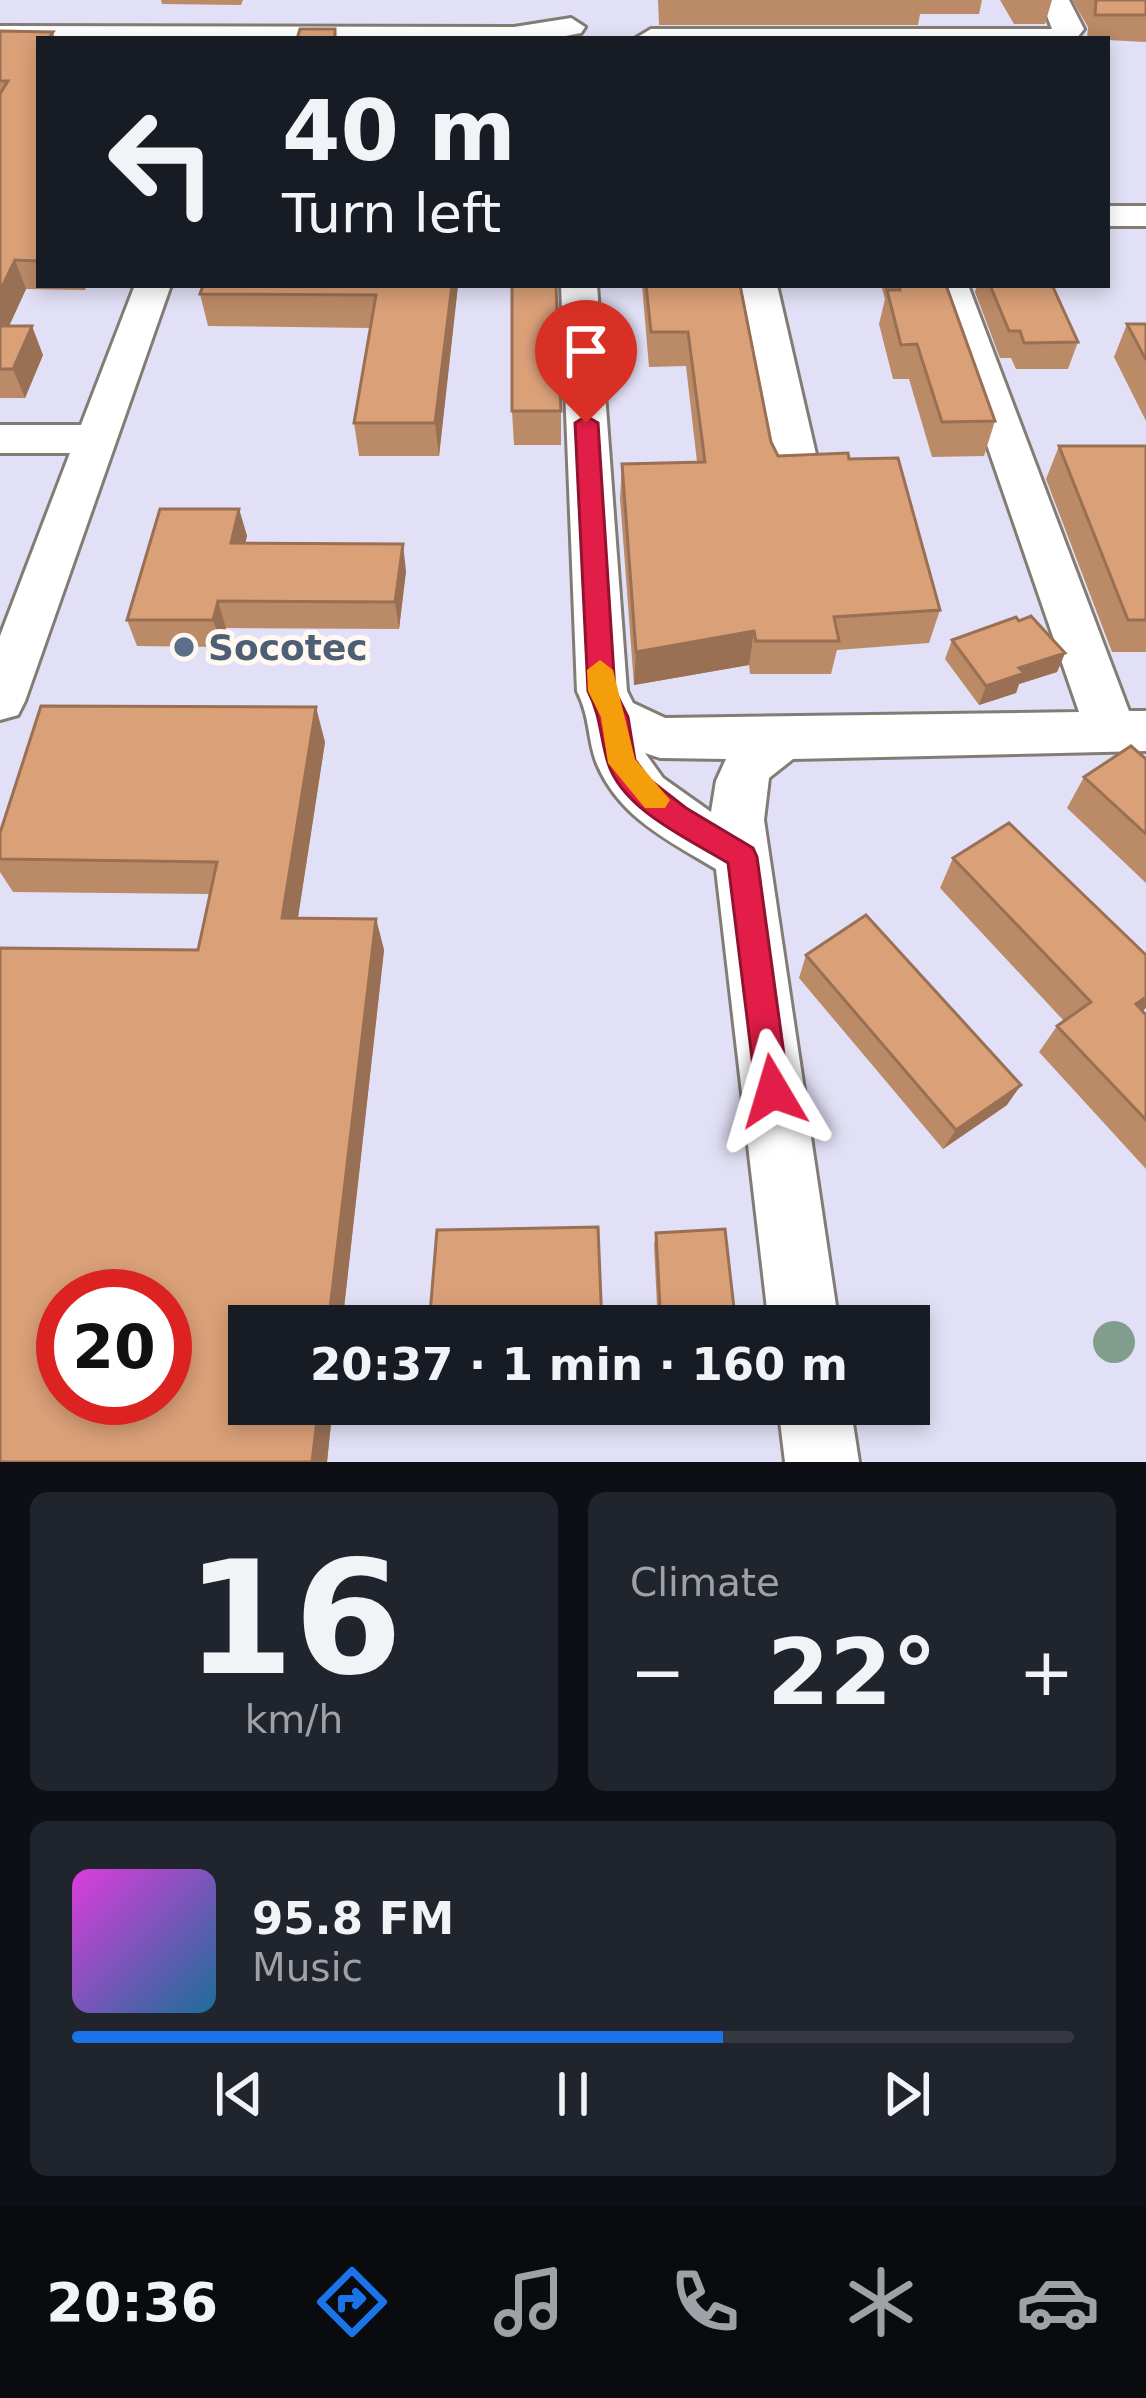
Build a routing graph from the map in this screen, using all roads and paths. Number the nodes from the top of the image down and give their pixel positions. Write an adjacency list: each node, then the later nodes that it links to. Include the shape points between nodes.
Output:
1 (296, 0): 6 (street)
2 (1055, 0): 10 (street, via 1070,29)
3 (367, 6): 7 (street)
4 (521, 6): 7 (street, via 568,16 514,36)
5 (12, 35): 8 (street)
6 (286, 35): 7 (street); 9 (street)
7 (356, 35)
8 (178, 36)
9 (266, 36)
10 (1062, 36)
11 (1110, 216): 12 (street)
12 (1146, 216)
13 (152, 288): 18 (street)
14 (579, 288): 21 (street, via 600,672)
15 (760, 288): 19 (street)
16 (951, 288): 22 (street)
17 (0, 440): 18 (street)
18 (96, 440): 20 (street)
19 (797, 463)
20 (0, 700)
21 (615, 717): 23 (street, via 660,738); 24 (street, via 622,763 640,788)
22 (1128, 731): 23 (street)
23 (784, 739): 24 (street, via 761,750 740,776)
24 (742, 857): 25 (street)
25 (801, 1305)
26 (817, 1425): 27 (street)
27 (822, 1462)

